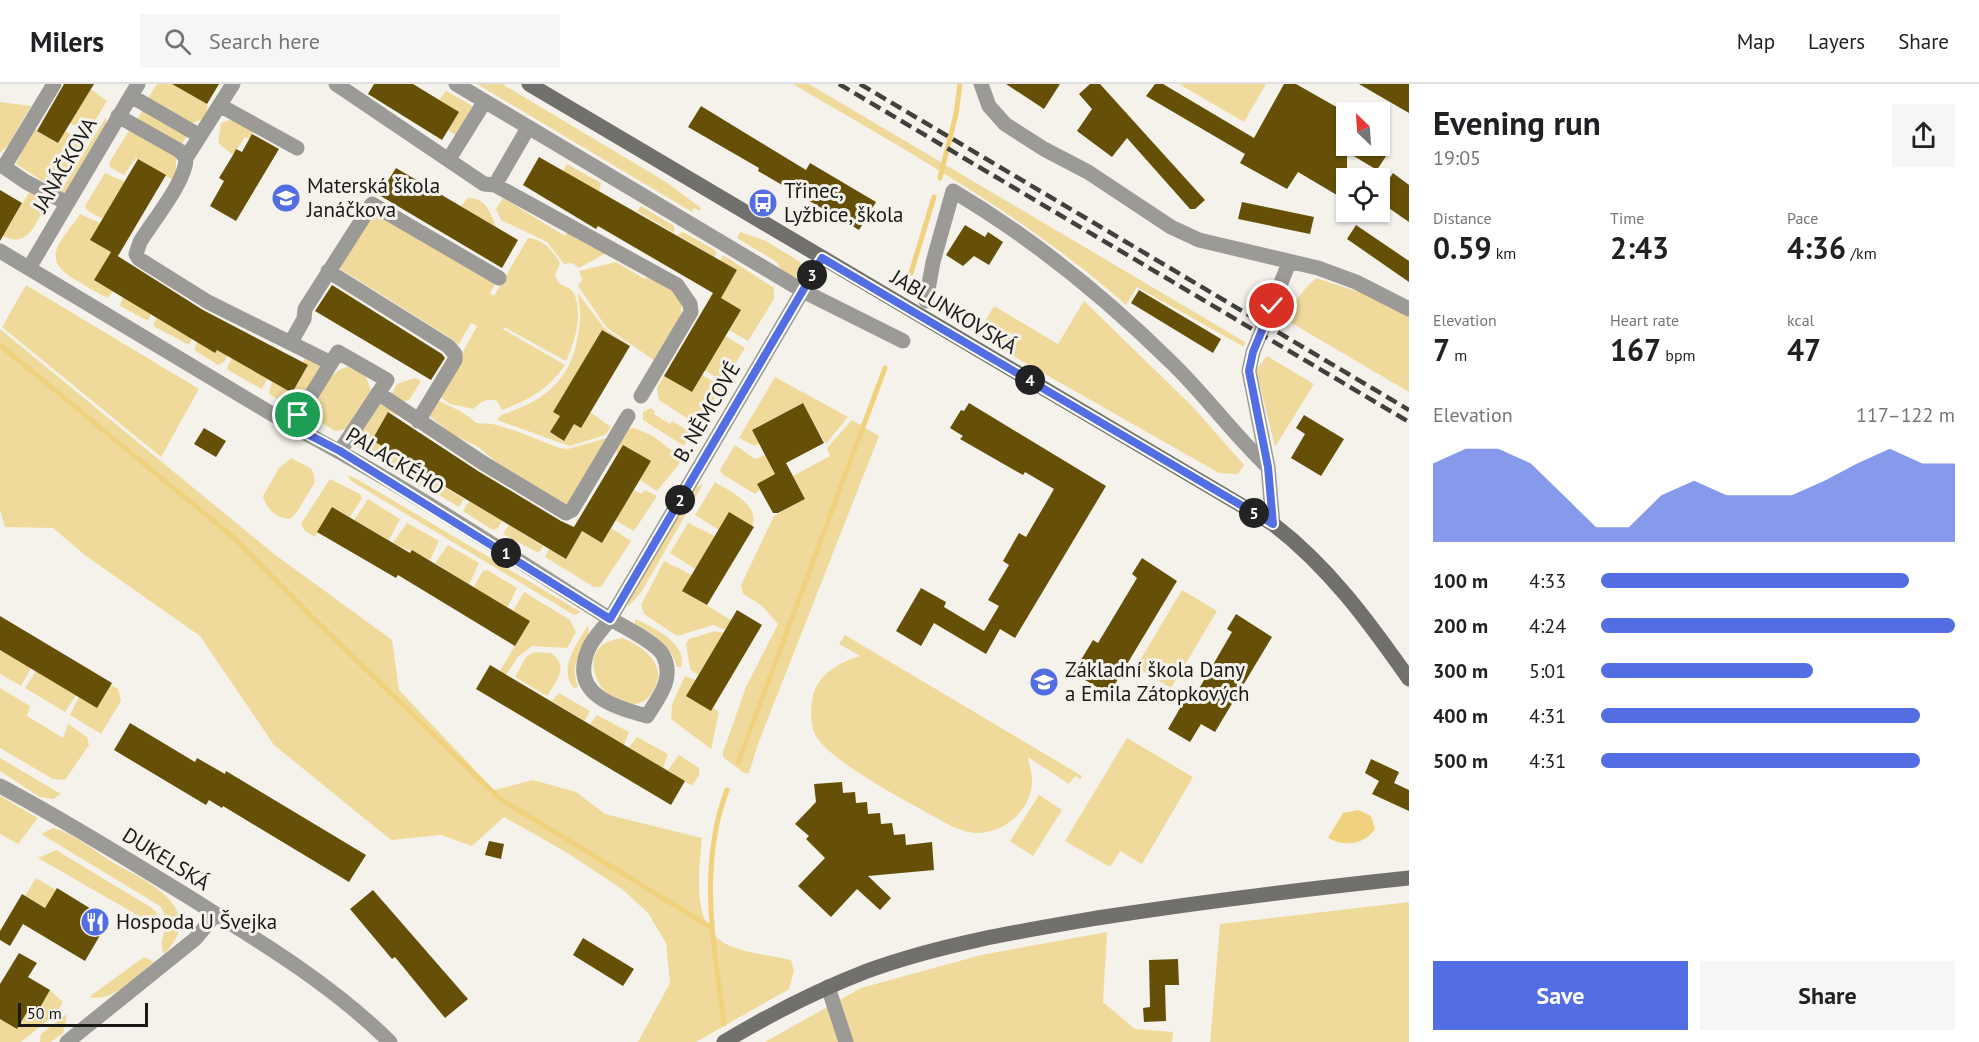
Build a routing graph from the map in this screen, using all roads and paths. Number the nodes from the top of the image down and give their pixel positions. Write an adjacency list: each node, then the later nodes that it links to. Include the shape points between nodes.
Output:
1 (54, 84): 16 (street)
2 (232, 84): 9 (street)
3 (336, 84): 15 (street)
4 (456, 84): 8 (street)
5 (529, 84): 20 (main road, JABLUNKOVSKÁ)
6 (981, 84): 21 (street, via 988,106 1005,124 1171,227 1198,240)
7 (134, 90): 10 (street, JANÁČKOVA); 12 (street)
8 (484, 101): 11 (street); 15 (street)
9 (221, 106): 12 (street); 13 (street)
10 (118, 116): 14 (street); 18 (street, JANÁČKOVA)
11 (528, 128): 17 (street); 25 (street)
12 (200, 136): 14 (street)
13 (297, 148)
14 (186, 158): 29 (street, via 187,166 136,254 208,302)
15 (449, 159): 17 (street, via 484,184)
16 (2, 166): 18 (street)
17 (495, 185): 32 (street, via 668,280 684,293 692,312)
18 (67, 203): 22 (street, JANÁČKOVA)
19 (0, 251): 22 (street, PALACKÉHO)
20 (822, 258): 25 (street, B. NĚMCOVÉ); 38 (main road, JABLUNKOVSKÁ)
21 (1289, 263): 27 (street, via 1318,268 1356,282); 37 (street, via 1249,371)
22 (28, 268): 35 (street, PALACKÉHO)
23 (328, 271): 24 (street, via 372,204); 29 (street); 34 (street, via 455,354)
24 (499, 278)
25 (803, 291): 28 (street); 39 (street, B. NĚMCOVÉ)
26 (926, 301): 37 (street, via 953,191 1002,220 1080,278 1173,364)
27 (1409, 309)
28 (903, 340)
29 (291, 342): 30 (street)
30 (331, 363): 31 (street, via 338,352 387,380); 35 (street)
31 (378, 393): 34 (street); 36 (street)
32 (641, 396)
33 (628, 416): 34 (street, via 572,510 566,513)
34 (418, 421)
35 (292, 426): 36 (street, PALACKÉHO)
36 (340, 451): 39 (street, PALACKÉHO)
37 (1268, 467): 38 (street)
38 (1273, 524): 40 (main road, JABLUNKOVSKÁ, via 1311,556 1361,610)
39 (610, 619): 39 (street, via 588,649 583,670 588,689 604,701 647,716 665,687 668,668 662,652)
40 (1409, 679)
41 (0, 786): 43 (street, DUKELSKÁ, via 54,814)
42 (1409, 878): 44 (main road, via 1207,901 1007,933 953,945)
43 (216, 914): 45 (street, via 188,945); 46 (street, DUKELSKÁ, via 318,980)
44 (828, 987): 47 (main road); 48 (street)
45 (68, 1042)
46 (390, 1042)
47 (724, 1042)
48 (846, 1042)

